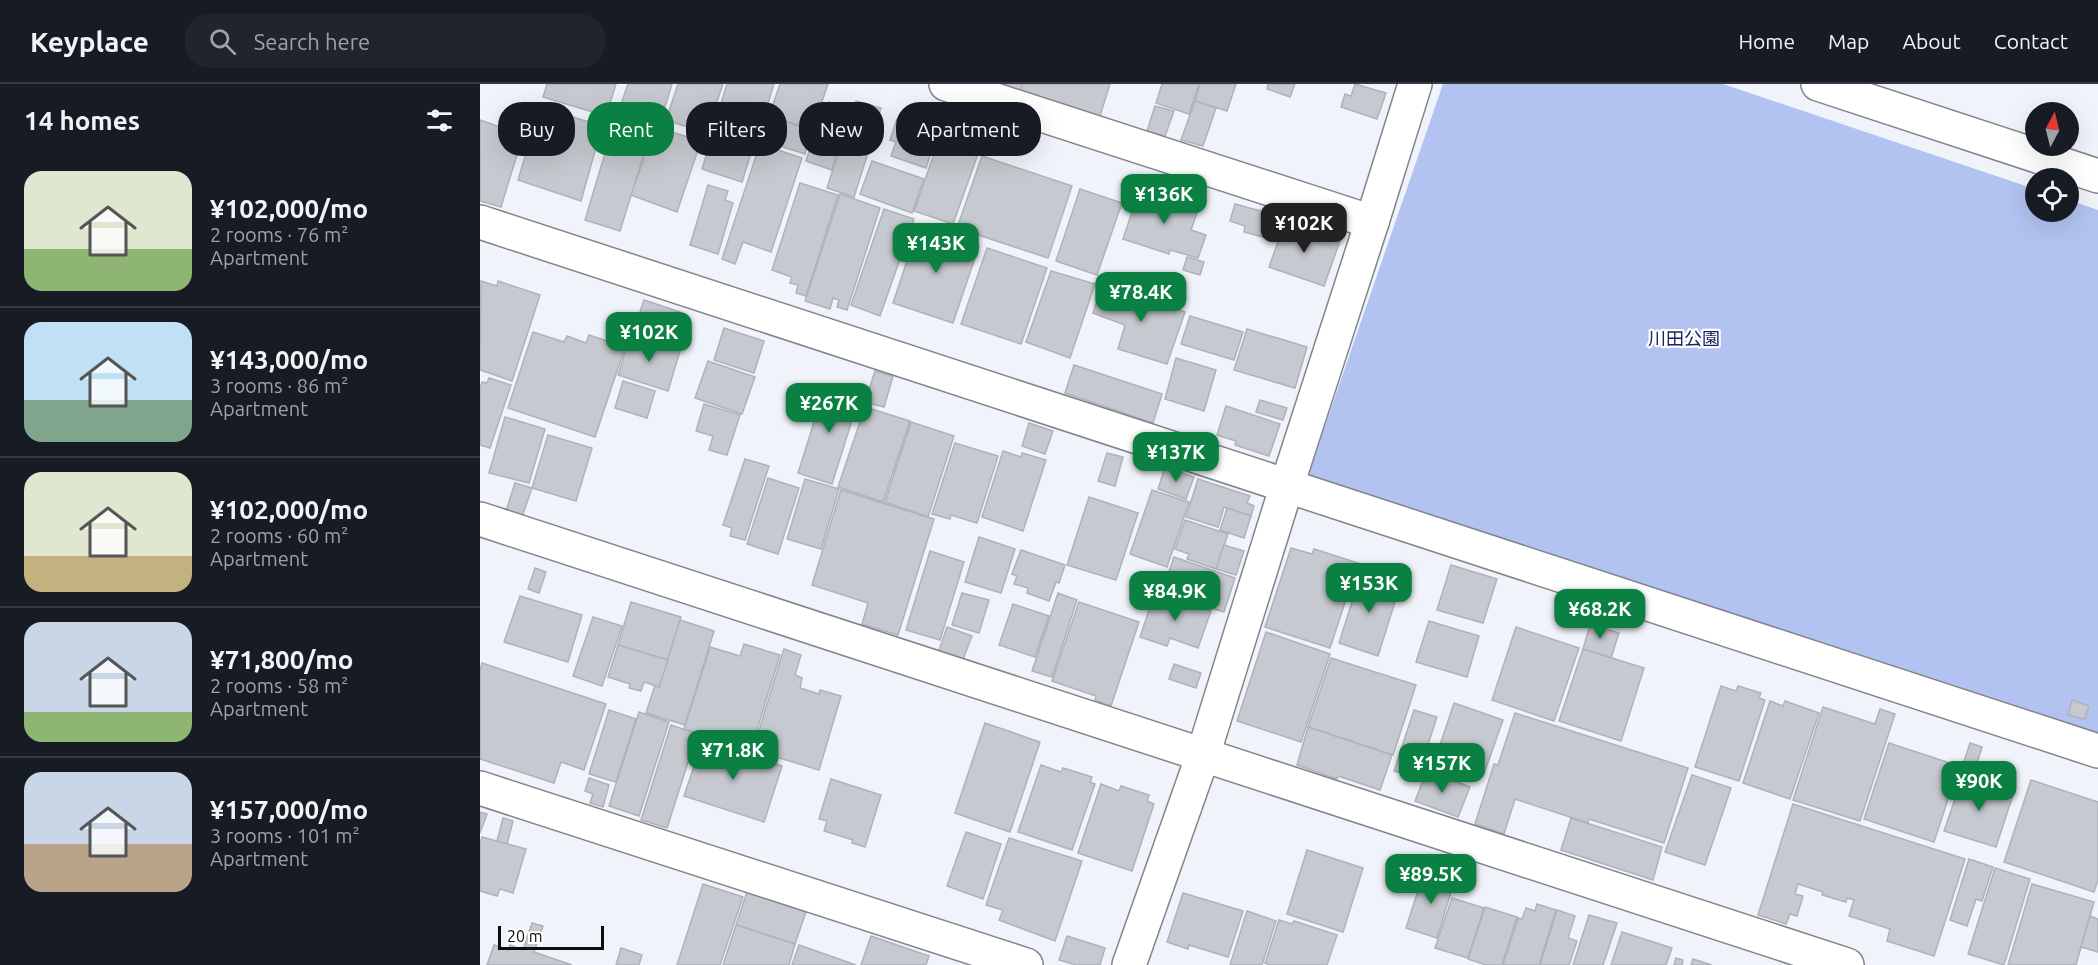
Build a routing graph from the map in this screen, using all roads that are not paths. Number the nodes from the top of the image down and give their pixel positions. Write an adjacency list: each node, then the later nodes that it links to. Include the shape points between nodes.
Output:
1 (946, 84): 6 (street)
2 (1415, 84): 6 (street)
3 (1818, 84): 4 (street)
4 (2098, 176)
5 (480, 222): 7 (street)
6 (1372, 222): 7 (street)
7 (1287, 485): 9 (street); 10 (street)
8 (480, 519): 10 (street)
9 (2098, 751)
10 (1203, 755): 13 (street); 14 (street)
11 (480, 788): 12 (street)
12 (1026, 965)
13 (1129, 965)
14 (1847, 965)

